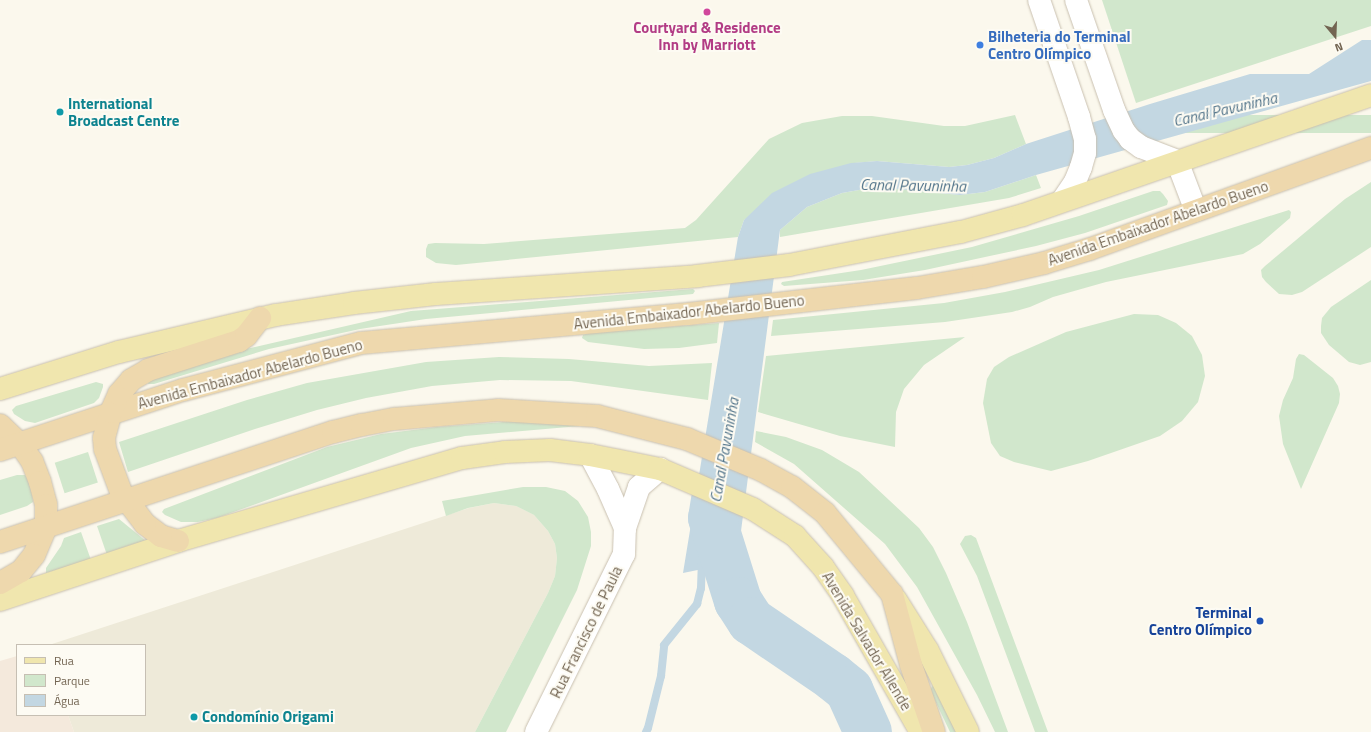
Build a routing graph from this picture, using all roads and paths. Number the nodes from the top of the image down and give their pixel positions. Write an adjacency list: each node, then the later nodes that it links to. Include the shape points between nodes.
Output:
1 (1039, 0): 6 (street, via 1085,139 1081,167)
2 (1076, 0): 5 (street, via 1119,123 1130,139 1141,148)
3 (1371, 95): 5 (main road)
4 (1371, 148): 7 (highway, Avenida Embaixador Abelardo Bueno)
5 (1177, 161): 6 (main road); 7 (street)
6 (1063, 200): 8 (main road, via 1023,215 961,232 789,265 697,276 443,293 354,303)
7 (1196, 211): 10 (highway, Avenida Embaixador Abelardo Bueno, via 1090,249 983,277 917,288 688,314 361,342)
8 (260, 318): 9 (main road, via 119,352); 10 (highway, via 239,341 148,370 131,380 119,394)
9 (0, 389)
10 (111, 412): 12 (highway, Avenida Embaixador Abelardo Bueno); 15 (highway, via 104,438 105,449 116,483)
11 (0, 425): 12 (highway)
12 (10, 447): 16 (highway, via 32,461 46,505)
13 (590, 455): 14 (main road); 17 (street, Rua Francisco de Paula); 18 (main road, via 550,450 505,452 462,458)
14 (660, 469): 17 (street, Rua Francisco de Paula, via 640,487); 24 (main road, Avenida Salvador Allende, via 753,509 795,536 823,567 843,596)
15 (126, 501): 16 (highway); 18 (highway, via 145,524 161,536); 21 (highway, via 333,432 394,419 498,410 597,416 687,439 761,470 792,487 825,513)
16 (46, 527): 19 (highway); 20 (highway, via 34,555 21,571)
17 (625, 528): 23 (street, Rua Francisco de Paula, via 624,554)
18 (178, 541): 22 (main road)
19 (0, 542)
20 (0, 584)
21 (892, 594): 25 (highway, via 911,665); 26 (main road, via 928,651)
22 (0, 600)
23 (536, 732)
24 (921, 732)
25 (934, 732)
26 (968, 732)

